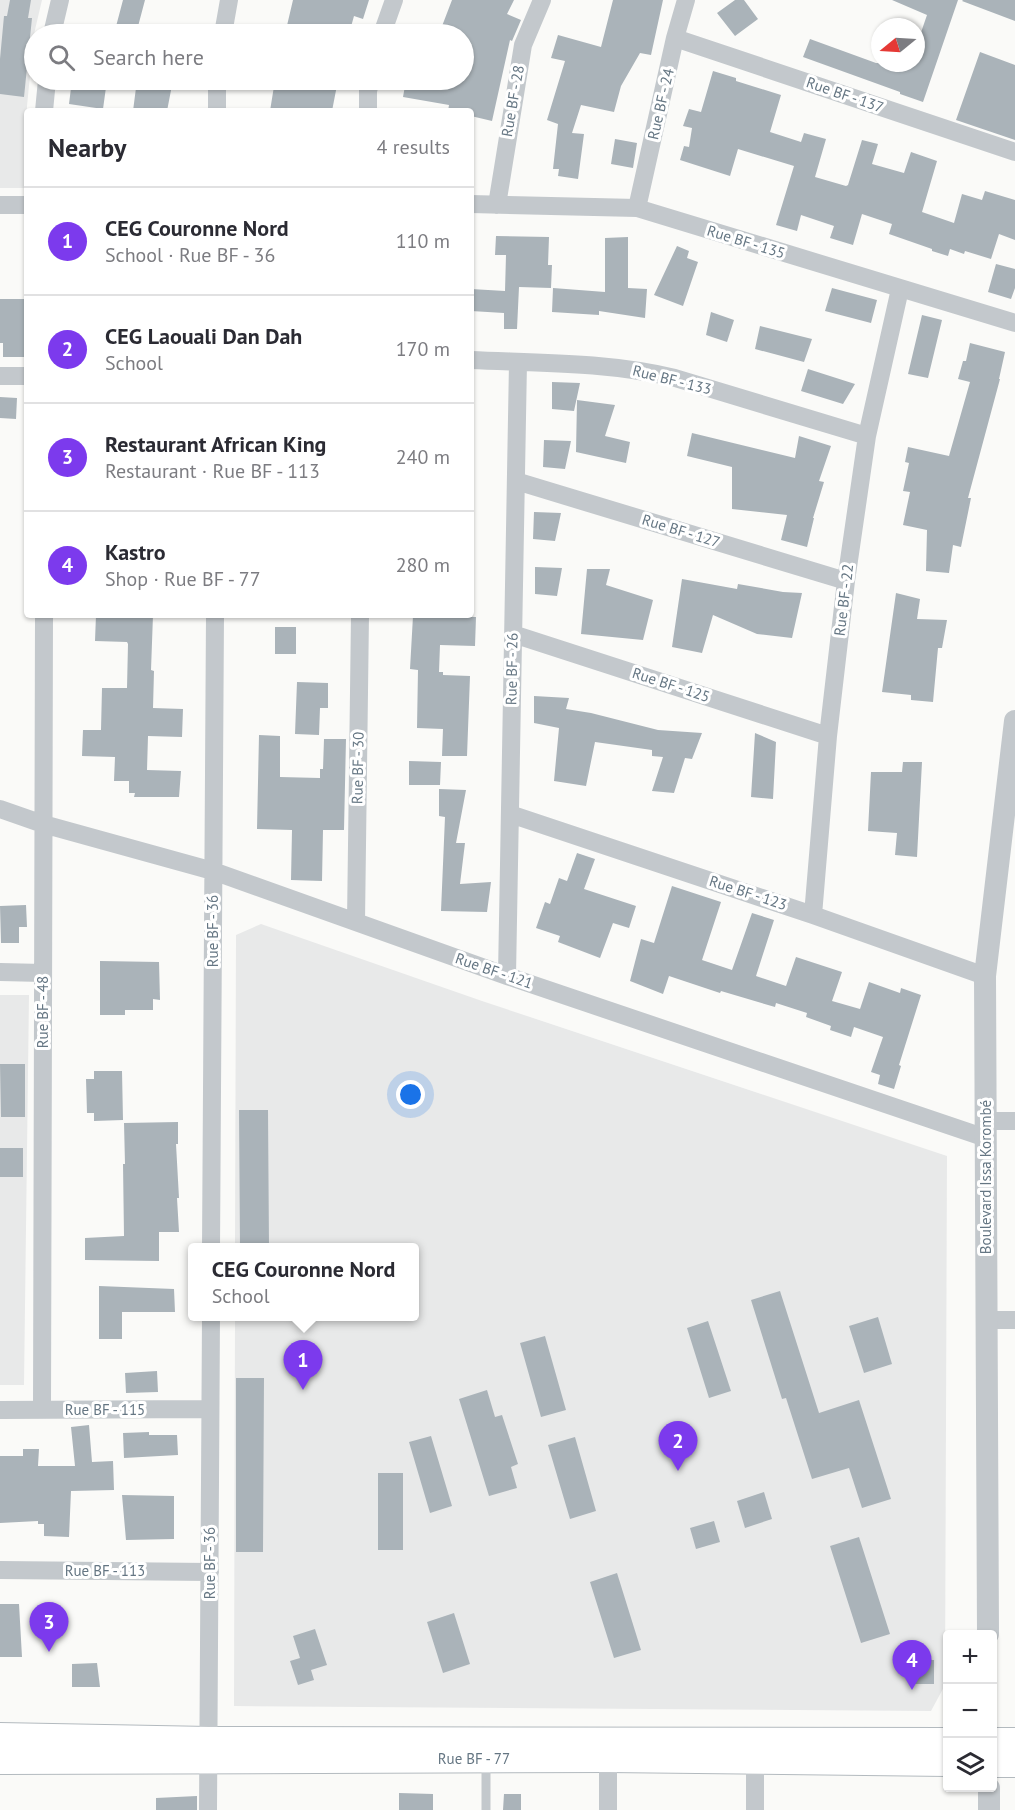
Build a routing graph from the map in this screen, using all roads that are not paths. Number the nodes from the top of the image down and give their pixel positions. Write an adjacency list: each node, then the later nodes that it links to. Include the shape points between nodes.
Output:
1 (60, 0): 6 (street)
2 (229, 0): 7 (street)
3 (394, 0): 8 (street)
4 (542, 0): 20 (street, Rue BF - 28, via 523,45)
5 (686, 0): 9 (street, Rue BF - 24)
6 (54, 24)
7 (225, 24)
8 (386, 24)
9 (675, 38): 16 (street, Rue BF - 137); 21 (street, Rue BF - 24)
10 (46, 90): 13 (street)
11 (218, 90): 14 (street)
12 (368, 90): 15 (street)
13 (44, 108)
14 (217, 108)
15 (368, 108)
16 (1015, 152)
17 (474, 204): 20 (street, Rue BF - 135)
18 (0, 205): 19 (street)
19 (24, 205)
20 (496, 205): 21 (street, Rue BF - 135)
21 (637, 208): 22 (street, Rue BF - 135)
22 (900, 289): 23 (street, Rue BF - 135); 28 (street, Rue BF - 22)
23 (1015, 323)
24 (474, 360): 25 (street, Rue BF - 133)
25 (518, 362): 28 (street, Rue BF - 133, via 645,371); 29 (street, Rue BF - 26)
26 (0, 376): 27 (street)
27 (24, 376)
28 (867, 436): 30 (street, Rue BF - 22)
29 (516, 481): 30 (street, Rue BF - 127); 34 (street, Rue BF - 26)
30 (846, 581): 36 (street, Rue BF - 22)
31 (44, 618): 39 (street, Rue BF - 48)
32 (215, 618): 40 (street, Rue BF - 36)
33 (360, 618): 42 (street, Rue BF - 30)
34 (513, 634): 36 (street, Rue BF - 125); 38 (street, Rue BF - 26)
35 (1014, 735): 46 (street, Boulevard Issa Korombé)
36 (828, 736): 41 (street, Rue BF - 22)
37 (0, 809): 39 (street, Rue BF - 121)
38 (510, 814): 41 (street, Rue BF - 123); 45 (street, Rue BF - 26)
39 (43, 824): 40 (street, Rue BF - 121); 44 (street, Rue BF - 48)
40 (213, 871): 42 (street, Rue BF - 121); 49 (street, Rue BF - 36)
41 (813, 915): 46 (street, Rue BF - 123)
42 (356, 922): 45 (street, Rue BF - 121)
43 (0, 972): 44 (street)
44 (43, 972): 55 (street, Rue BF - 48)
45 (507, 976): 48 (street, Rue BF - 121)
46 (985, 976): 48 (street, Boulevard Issa Korombé)
47 (1015, 1121): 48 (street, Rue BF - 121)
48 (986, 1129): 50 (street, Boulevard Issa Korombé)
49 (211, 1243)
50 (987, 1320): 51 (street); 58 (street, Boulevard Issa Korombé)
51 (1015, 1320)
52 (211, 1321): 53 (street, Rue BF - 36)
53 (210, 1409): 55 (street, Rue BF - 115); 57 (street, Rue BF - 36)
54 (0, 1410): 55 (street, Rue BF - 115)
55 (42, 1410)
56 (0, 1570): 57 (street, Rue BF - 113)
57 (210, 1572): 63 (street, Rue BF - 36)
58 (988, 1630)
59 (0, 1736): 63 (main road, Rue BF - 77)
60 (943, 1740): 64 (main road, Rue BF - 77)
61 (997, 1741): 62 (main road)
62 (1015, 1741)
63 (209, 1750): 64 (main road, Rue BF - 77); 66 (main road, Rue BF - 77); 72 (street, Rue BF - 36)
64 (486, 1750): 65 (main road, Rue BF - 77); 73 (lane)
65 (608, 1758): 67 (main road, Rue BF - 77); 74 (street)
66 (0, 1761)
67 (754, 1761): 68 (main road, Rue BF - 77); 75 (street)
68 (943, 1763)
69 (997, 1764): 70 (main road)
70 (1015, 1764)
71 (989, 1792): 76 (street)
72 (208, 1810)
73 (486, 1810)
74 (608, 1810)
75 (754, 1810)
76 (989, 1810)

